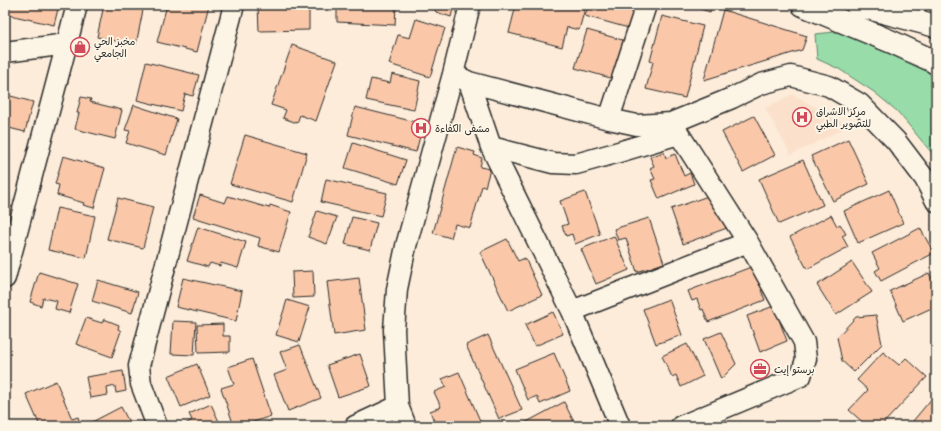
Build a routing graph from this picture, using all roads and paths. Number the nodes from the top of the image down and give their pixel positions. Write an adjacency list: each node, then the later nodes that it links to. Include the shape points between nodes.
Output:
1 (77, 5): 8 (street)
2 (234, 5): 20 (street, via 139,366 141,384)
3 (470, 5): 11 (street)
4 (646, 5): 12 (street)
5 (803, 5): 10 (highway)
6 (857, 5): 7 (highway)
7 (936, 26)
8 (67, 44): 9 (street); 17 (street)
9 (5, 52)
10 (936, 63)
11 (461, 78): 12 (street); 14 (street); 19 (street, via 406,246 397,289 394,330)
12 (609, 119): 13 (street, via 637,125)
13 (675, 128): 14 (street, via 612,154 576,164 553,163); 15 (street, via 761,84 791,76 829,86 860,104 896,141 925,179); 16 (street)
14 (491, 147): 18 (street)
15 (936, 201)
16 (748, 242): 18 (street); 24 (street, via 804,342 806,359 802,376)
17 (5, 278)
18 (572, 311): 23 (street)
19 (398, 406): 21 (street); 22 (street)
20 (157, 426)
21 (355, 426)
22 (406, 426)
23 (620, 426)
24 (681, 426)

